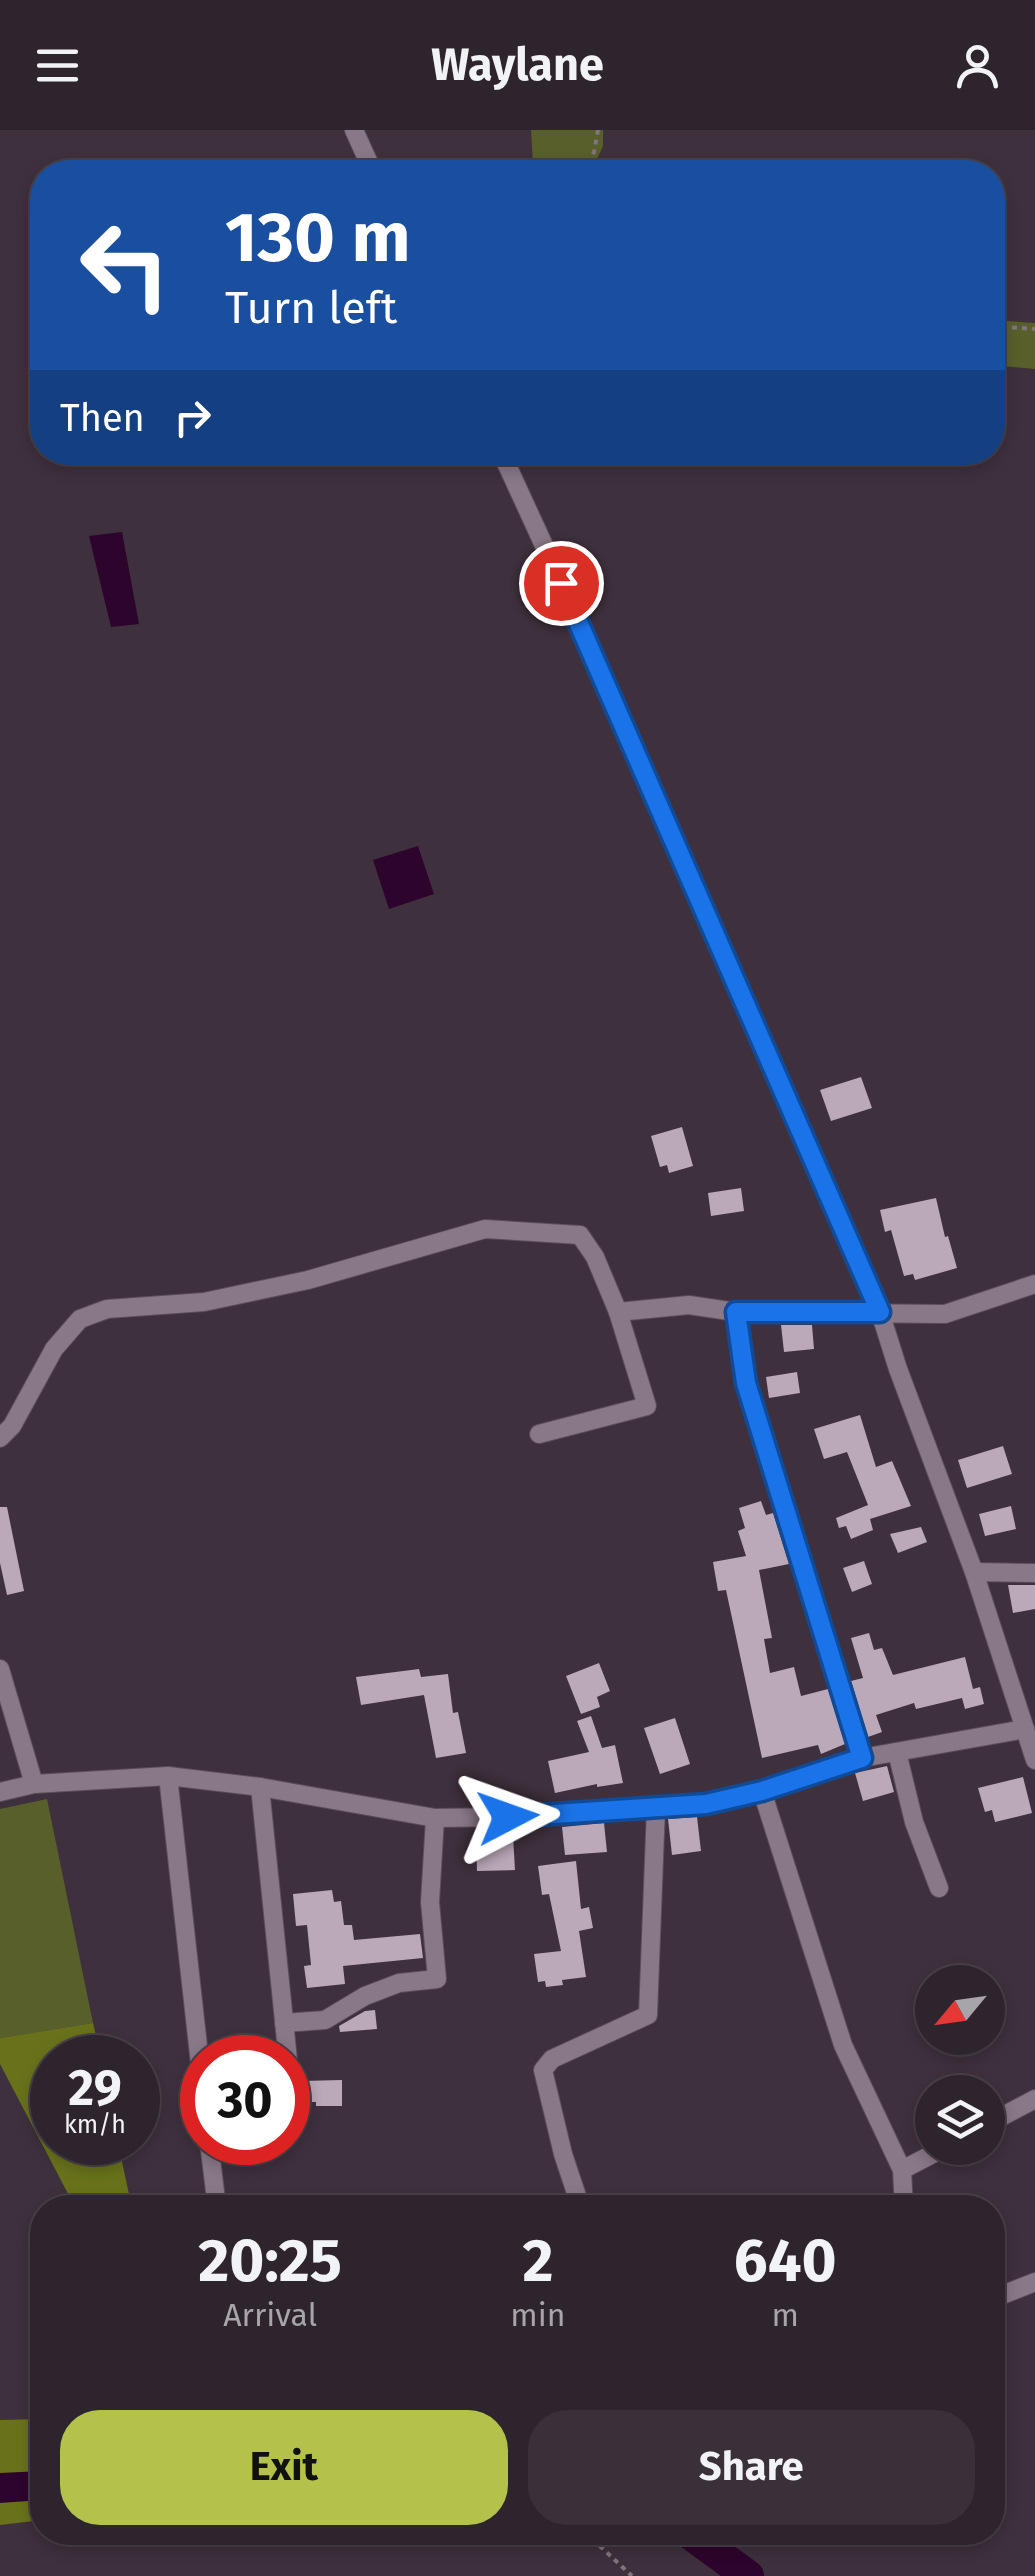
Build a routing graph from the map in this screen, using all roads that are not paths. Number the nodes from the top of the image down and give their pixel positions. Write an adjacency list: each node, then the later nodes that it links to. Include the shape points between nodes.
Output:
1 (354, 130): 2 (street)
2 (368, 160)
3 (507, 465): 7 (street)
4 (1035, 1284): 7 (street, via 945,1314)
5 (618, 1312): 6 (street, via 689,1306); 8 (street, via 647,1406); 9 (street, via 580,1236 484,1228 308,1280 204,1302 108,1309 80,1319)
6 (736, 1312): 7 (street); 15 (street, via 746,1383)
7 (880, 1312): 10 (street)
8 (539, 1434)
9 (0, 1438)
10 (974, 1572): 11 (street); 13 (street)
11 (1035, 1573)
12 (0, 1669): 18 (street)
13 (1024, 1729): 14 (street); 16 (street)
14 (897, 1752): 15 (street); 24 (street)
15 (862, 1758): 20 (street)
16 (1035, 1760)
17 (168, 1776): 18 (street); 19 (street); 26 (street)
18 (34, 1784): 21 (street)
19 (260, 1787): 23 (street); 25 (street)
20 (762, 1791): 22 (street); 32 (street, via 843,2045)
21 (0, 1792)
22 (656, 1807): 23 (street); 34 (street, via 648,2015 552,2059 543,2070)
23 (435, 1818): 25 (street, via 430,1902 436,1978 399,1983 325,2020)
24 (939, 1888)
25 (284, 2023): 27 (street)
26 (197, 2035)
27 (285, 2035)
28 (1035, 2099): 29 (street)
29 (1005, 2115)
30 (915, 2163): 32 (street)
31 (212, 2165): 33 (street)
32 (902, 2170): 35 (street)
33 (215, 2195)
34 (576, 2195)
35 (903, 2195)
36 (1035, 2282): 37 (street)
37 (1005, 2294)

